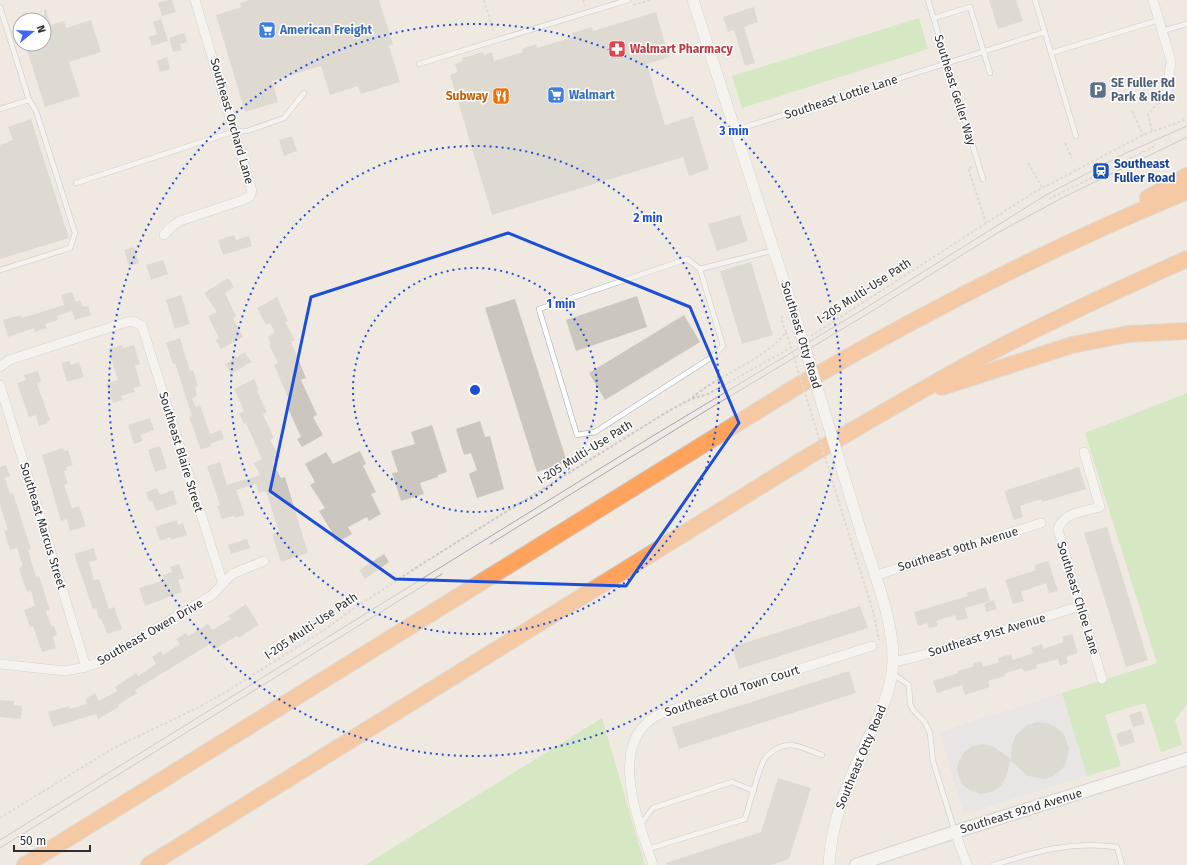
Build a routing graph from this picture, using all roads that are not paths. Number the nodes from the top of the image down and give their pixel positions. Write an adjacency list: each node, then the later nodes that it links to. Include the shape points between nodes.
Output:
1 (195, 0): 23 (street, Southeast Orchard Lane)
2 (628, 0): 16 (lane)
3 (693, 0): 22 (street, Southeast Otty Road)
4 (928, 0): 8 (lane, Southeast Geller Way)
5 (1035, 0): 12 (lane)
6 (1153, 0): 9 (street)
7 (0, 7): 20 (lane)
8 (934, 18): 13 (lane, via 970,7); 15 (lane, Southeast Geller Way)
9 (1159, 20): 11 (street); 14 (lane)
10 (1187, 24): 11 (lane)
11 (1162, 31): 18 (street, via 1171,61)
12 (1045, 32): 13 (lane, Southeast Lottie Lane); 14 (lane)
13 (983, 51): 15 (lane, Southeast Lottie Lane); 17 (lane)
14 (1051, 53): 24 (lane)
15 (947, 63): 22 (lane, Southeast Lottie Lane); 26 (lane, Southeast Geller Way)
16 (419, 64)
17 (990, 74)
18 (1167, 92)
19 (304, 93): 23 (lane, via 284,118 247,130)
20 (29, 100): 21 (lane); 34 (lane, via 36,112 75,233 70,248)
21 (0, 109)
22 (734, 130): 31 (street, Southeast Otty Road)
23 (235, 131): 27 (lane); 29 (street, Southeast Orchard Lane, via 251,186 250,196 180,221)
24 (1076, 136)
25 (1187, 176): 30 (highway)
26 (983, 179)
27 (76, 183)
28 (1187, 191): 30 (highway)
29 (164, 235)
30 (1068, 242): 56 (highway, via 954,298 796,387)
31 (774, 250): 33 (lane); 42 (street, Southeast Otty Road, bridge)
32 (1187, 260): 38 (highway, via 994,350)
33 (700, 269): 33 (lane, via 688,259 539,309 577,435 595,432 712,357 723,346)
34 (0, 270)
35 (1187, 332): 38 (highway, via 1128,334 1072,345)
36 (0, 367): 43 (street, Southeast Blaire Street, via 9,360 127,322 138,322 142,326)
37 (0, 385): 47 (street, Southeast Marcus Street)
38 (908, 398): 57 (highway, via 808,456)
39 (1084, 452): 44 (street, Southeast Chloe Lane, via 1100,507 1065,518 1058,530)
40 (1041, 523): 42 (street, Southeast 90th Avenue)
41 (264, 561): 43 (street, Southeast Owen Drive, via 232,574)
42 (874, 576): 48 (street, Southeast Otty Road, via 892,640)
43 (223, 584): 47 (street, Southeast Owen Drive, via 212,595 100,662)
44 (1080, 606): 48 (street, Southeast 91st Avenue, via 916,657); 49 (street, Southeast Chloe Lane)
45 (876, 645): 53 (street, Southeast Old Town Court, via 656,715 644,724 636,734 629,763 632,796)
46 (0, 664): 47 (street, Southeast Owen Drive, via 65,672)
47 (86, 667)
48 (892, 668): 54 (lane, via 909,685 910,704 927,726 933,761); 59 (street, Southeast Otty Road, via 883,708 848,783 835,818)
49 (1102, 679)
50 (822, 755): 52 (lane, via 795,746 780,747 764,760)
51 (1187, 759): 54 (main road, Southeast 92nd Avenue)
52 (754, 791): 53 (lane, via 732,782 653,808); 55 (lane, via 745,819)
53 (640, 825): 55 (street, Southeast Old Town Court)
54 (955, 832): 60 (main road, Southeast 92nd Avenue); 61 (street)
55 (648, 849): 58 (street, Southeast Old Town Court)
56 (25, 865)
57 (149, 865)
58 (652, 865)
59 (829, 865)
60 (856, 865)
61 (967, 865)
62 (994, 865): 63 (lane, via 1046,849 1094,844 1117,847)
63 (1122, 865)

